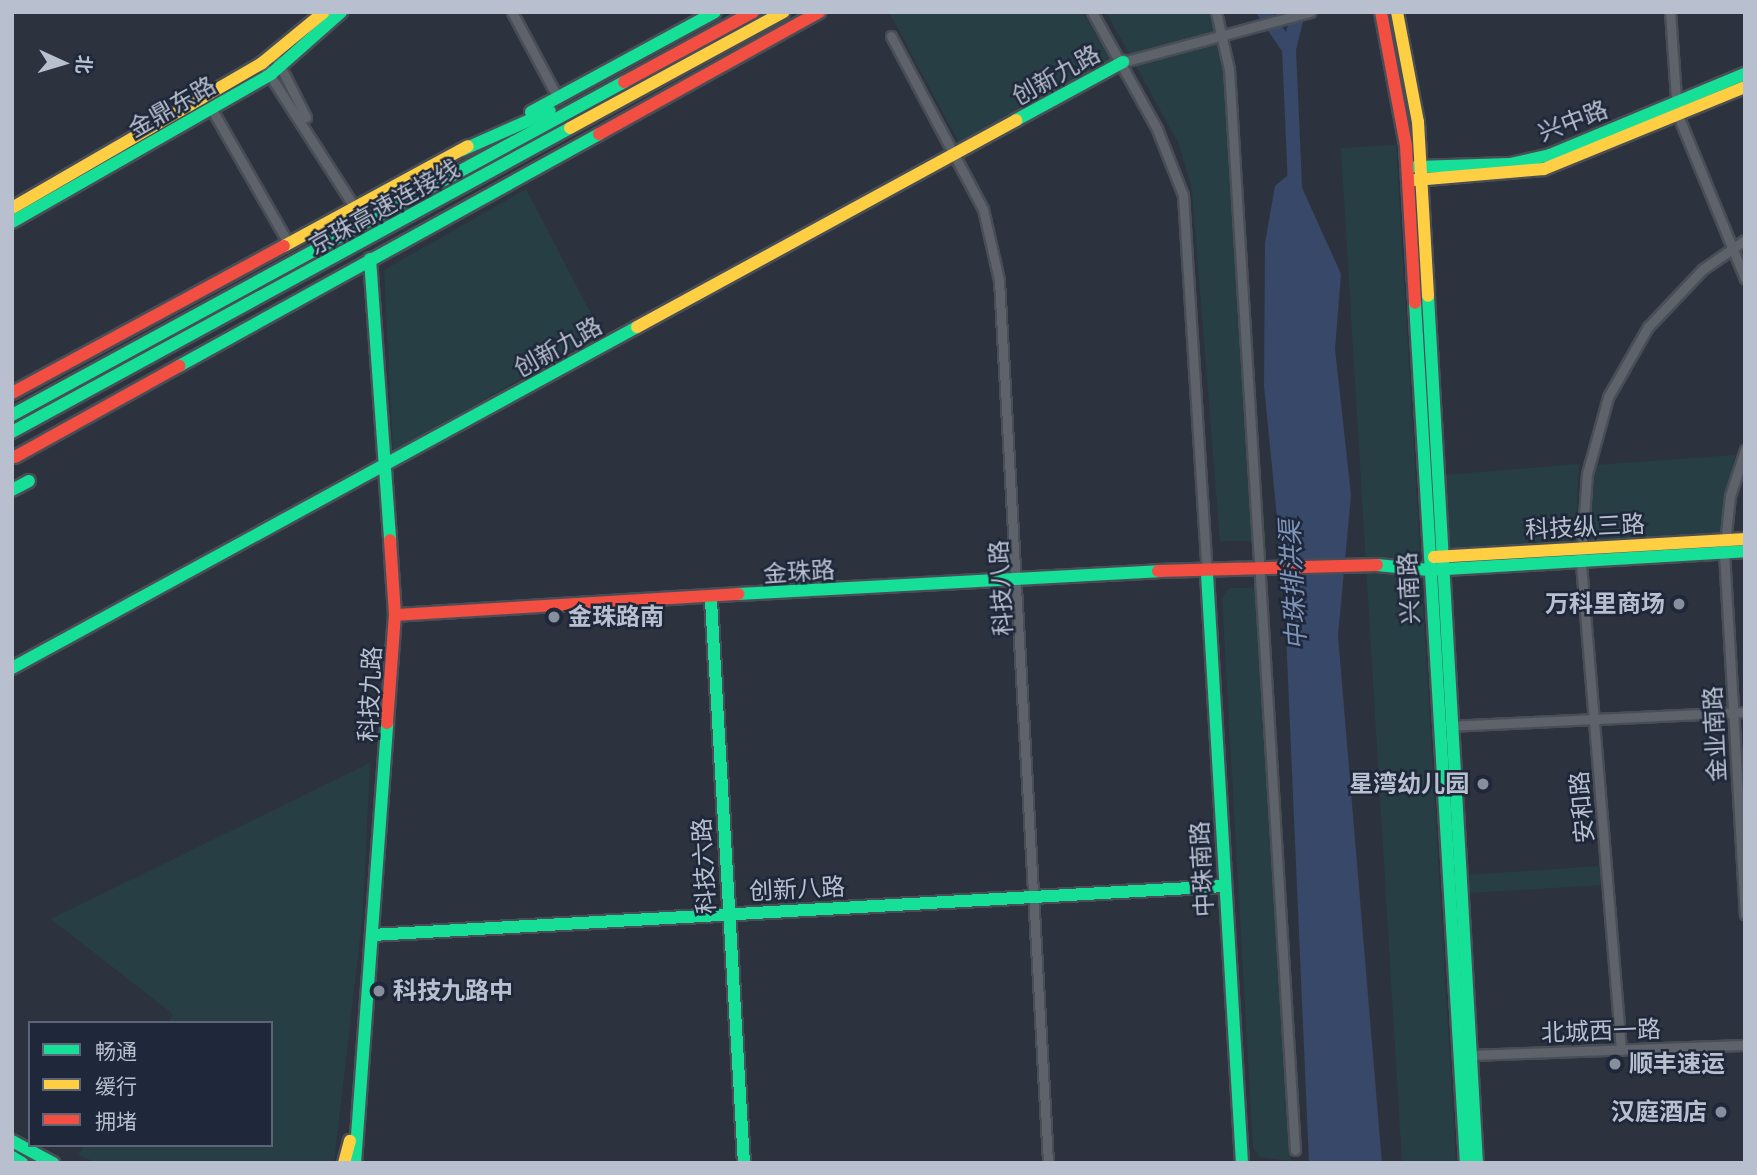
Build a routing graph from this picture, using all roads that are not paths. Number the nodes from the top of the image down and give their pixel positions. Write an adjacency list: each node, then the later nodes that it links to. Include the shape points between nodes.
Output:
1 (324, 12): 16 (main road, 金鼎东路)
2 (341, 12): 16 (main road, 金鼎东路)
3 (512, 12): 23 (street)
4 (715, 12): 23 (main road)
5 (753, 12): 22 (main road, 京珠高速连接线)
6 (819, 12): 37 (main road)
7 (1092, 12): 17 (street)
8 (1216, 12): 14 (street)
9 (1310, 12): 14 (street)
10 (1381, 12): 30 (main road, 兴南路, via 1400,85)
11 (1396, 12): 29 (main road, 兴南路, via 1412,69)
12 (1670, 12): 24 (street)
13 (779, 15): 41 (main road, 京珠高速连接线)
14 (1224, 34): 17 (street); 52 (street)
15 (891, 36): 28 (street, 科技八路)
16 (277, 60): 18 (main road, 金鼎东路); 19 (main road, 金鼎东路); 26 (street)
17 (1123, 62): 28 (main road, 创新九路); 53 (street, via 1183,195)
18 (262, 63): 19 (street); 31 (main road, 金鼎东路)
19 (271, 74): 25 (main road, 金鼎东路); 26 (street)
20 (1745, 74): 24 (main road, 兴中路)
21 (1745, 87): 24 (main road, 兴中路)
22 (605, 93): 27 (main road); 40 (main road, 京珠高速连接线)
23 (558, 98): 27 (main road)
24 (1676, 107): 29 (main road, 兴中路, via 1550,155); 36 (street)
25 (211, 108): 33 (main road, 金鼎东路); 35 (street)
26 (314, 139): 32 (street)
27 (462, 149): 32 (main road)
28 (957, 153): 44 (main road, 创新九路); 54 (street, 科技八路, via 983,209 999,280)
29 (1421, 173): 30 (main road, 兴中路); 51 (main road, 兴南路)
30 (1407, 174): 51 (main road, 兴南路)
31 (12, 208)
32 (355, 208): 35 (main road)
33 (12, 222)
34 (1745, 240): 36 (street, 安和路)
35 (289, 244): 39 (main road)
36 (1732, 248): 38 (street); 50 (street, 安和路, via 1674,297 1626,361 1595,435)
37 (370, 259): 43 (main road, via 343,281); 44 (main road, 科技九路)
38 (1745, 279)
39 (12, 393)
40 (12, 415)
41 (12, 432)
42 (1745, 450): 48 (street, 金业南路)
43 (15, 457)
44 (384, 467): 56 (main road, 科技九路); 57 (main road, 创新九路)
45 (29, 481): 46 (main road)
46 (12, 490)
47 (1745, 539): 48 (main road, 科技纵三路)
48 (1724, 546): 49 (main road, 科技纵三路); 50 (main road, 科技纵三路); 59 (street, 金业南路)
49 (1745, 551)
50 (1581, 554): 51 (main road, 科技纵三路); 60 (street, 安和路)
51 (1435, 563): 52 (main road, 金珠路); 61 (main road, 兴南路); 62 (main road, 兴南路)
52 (1259, 567): 53 (main road, 金珠路); 75 (street)
53 (1207, 573): 54 (main road, 金珠路); 64 (main road, 中珠南路)
54 (1020, 577): 55 (main road, 金珠路); 65 (street, 科技八路)
55 (711, 600): 56 (main road, 金珠路); 66 (main road, 科技六路)
56 (395, 615): 68 (main road, 科技九路)
57 (12, 668)
58 (1745, 712): 59 (street)
59 (1733, 713): 60 (street); 63 (street, 金业南路)
60 (1594, 719): 61 (street); 70 (street, 安和路)
61 (1454, 726): 62 (street); 71 (main road, 兴南路)
62 (1438, 727): 71 (main road, 兴南路)
63 (1744, 879): 67 (street, 金业南路)
64 (1224, 887): 65 (main road, 创新八路); 84 (main road, 中珠南路)
65 (1037, 897): 66 (main road, 创新八路); 83 (street, 科技八路)
66 (728, 914): 68 (main road, 创新八路); 73 (main road, 科技六路)
67 (1745, 914)
68 (372, 935): 72 (main road, 科技九路)
69 (1745, 1045): 70 (street, 北城西一路)
70 (1620, 1050): 71 (street, 北城西一路)
71 (1465, 1056): 85 (main road, 兴南路); 86 (main road, 兴南路)
72 (353, 1130): 79 (main road, 科技九路); 80 (main road, 科技九路)
73 (742, 1130): 81 (main road, 科技六路); 82 (main road, 科技六路)
74 (12, 1141): 78 (main road)
75 (1295, 1150)
76 (12, 1157): 77 (main road)
77 (22, 1163)
78 (54, 1163)
79 (344, 1163)
80 (355, 1163)
81 (738, 1163)
82 (744, 1163)
83 (1048, 1163)
84 (1242, 1163)
85 (1466, 1163)
86 (1477, 1163)

